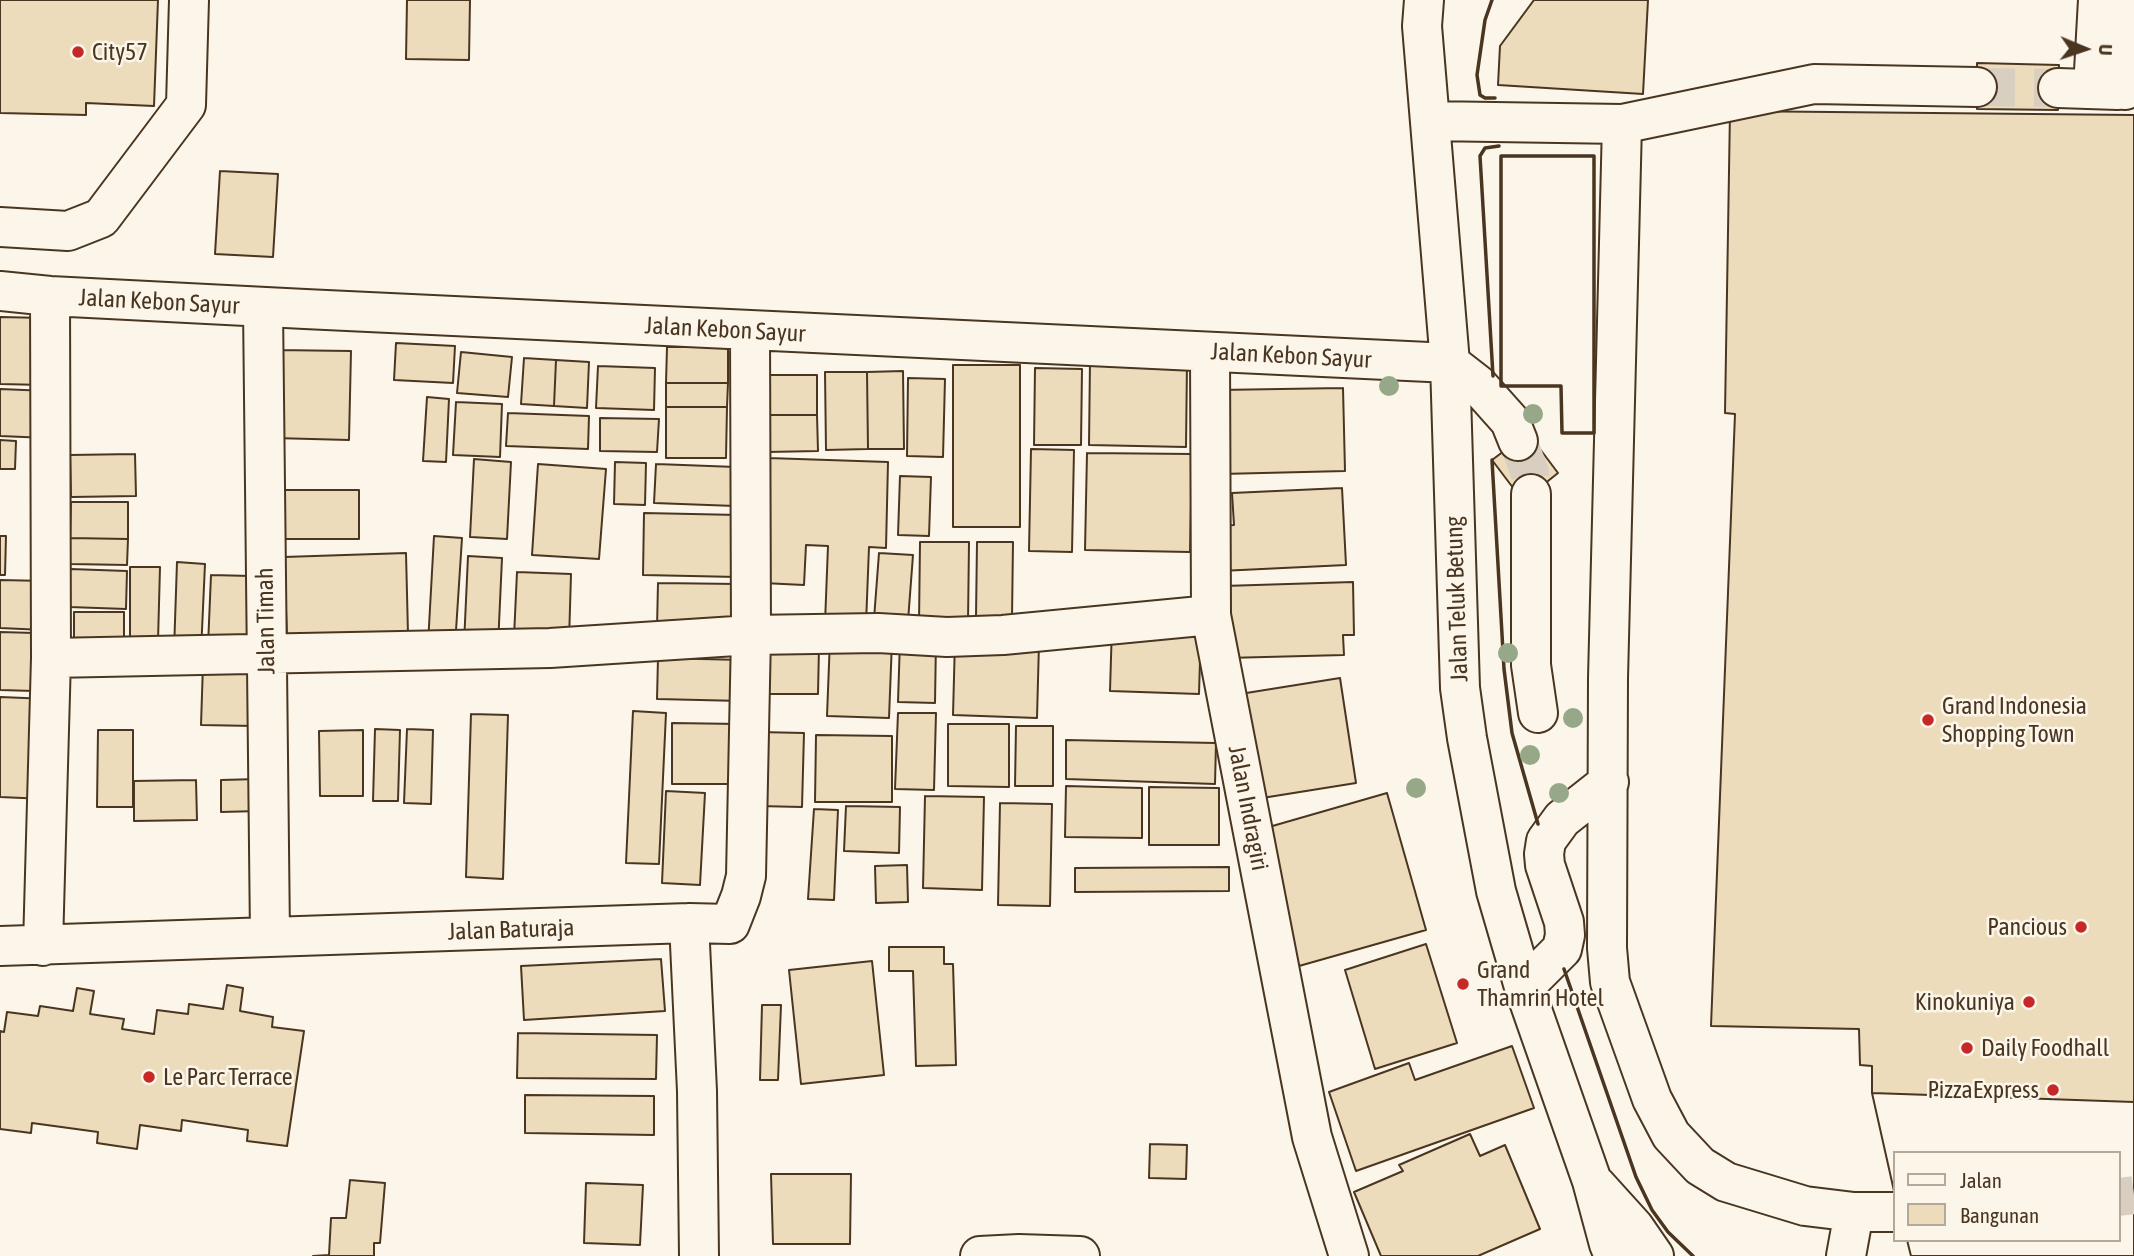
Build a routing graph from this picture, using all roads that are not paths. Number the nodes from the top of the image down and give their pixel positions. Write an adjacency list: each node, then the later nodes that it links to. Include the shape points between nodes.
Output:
1 (189, 0): 9 (street, via 186,105 101,218 68,231)
2 (1424, 0): 7 (street, Jalan Teluk Betung)
3 (2098, 0): 6 (street)
4 (2132, 0): 6 (street)
5 (1977, 87): 8 (street, via 1814,84)
6 (2102, 89)
7 (1430, 121): 8 (street); 15 (street, Jalan Teluk Betung)
8 (1622, 124): 23 (street)
9 (0, 228)
10 (0, 291): 11 (street, Jalan Kebon Sayur)
11 (50, 296): 12 (street, Jalan Kebon Sayur); 21 (street)
12 (264, 307): 13 (street, Jalan Kebon Sayur); 20 (street, Jalan Timah)
13 (750, 331): 14 (street, Jalan Kebon Sayur); 19 (street)
14 (1210, 353): 15 (street, Jalan Kebon Sayur); 18 (street, Jalan Indragiri)
15 (1450, 363): 16 (street, via 1477,384 1510,421); 28 (street, Jalan Teluk Betung, via 1460,688 1496,891)
16 (1518, 441)
17 (1531, 494): 22 (street, via 1531,665)
18 (1212, 615): 19 (street, via 1003,635); 36 (street, Jalan Indragiri, via 1312,1137)
19 (751, 635): 20 (street, via 550,648); 24 (street, Jalan Baturaja, via 746,876 730,924)
20 (267, 653): 21 (street); 25 (street, Jalan Timah)
21 (51, 658): 27 (street)
22 (1538, 713)
23 (1609, 782): 28 (street, via 1562,819 1546,841 1545,865 1565,935 1562,949); 30 (street, via 1610,982 1652,1099 1671,1135 1700,1166 1726,1182 1805,1206)
24 (688, 923): 25 (street, Jalan Baturaja); 33 (street)
25 (270, 936): 27 (street, Jalan Baturaja)
26 (0, 946): 27 (street, Jalan Baturaja)
27 (43, 946)
28 (1524, 987): 29 (street, Jalan Teluk Betung)
29 (1592, 1181): 37 (street, Jalan Teluk Betung); 38 (street, Jalan Teluk Betung)
30 (1854, 1212): 31 (street); 39 (street)
31 (1892, 1212)
32 (1019, 1255): 34 (street); 35 (street)
33 (699, 1256)
34 (980, 1256)
35 (1080, 1256)
36 (1349, 1256)
37 (1614, 1256)
38 (1654, 1256)
39 (1846, 1256)

